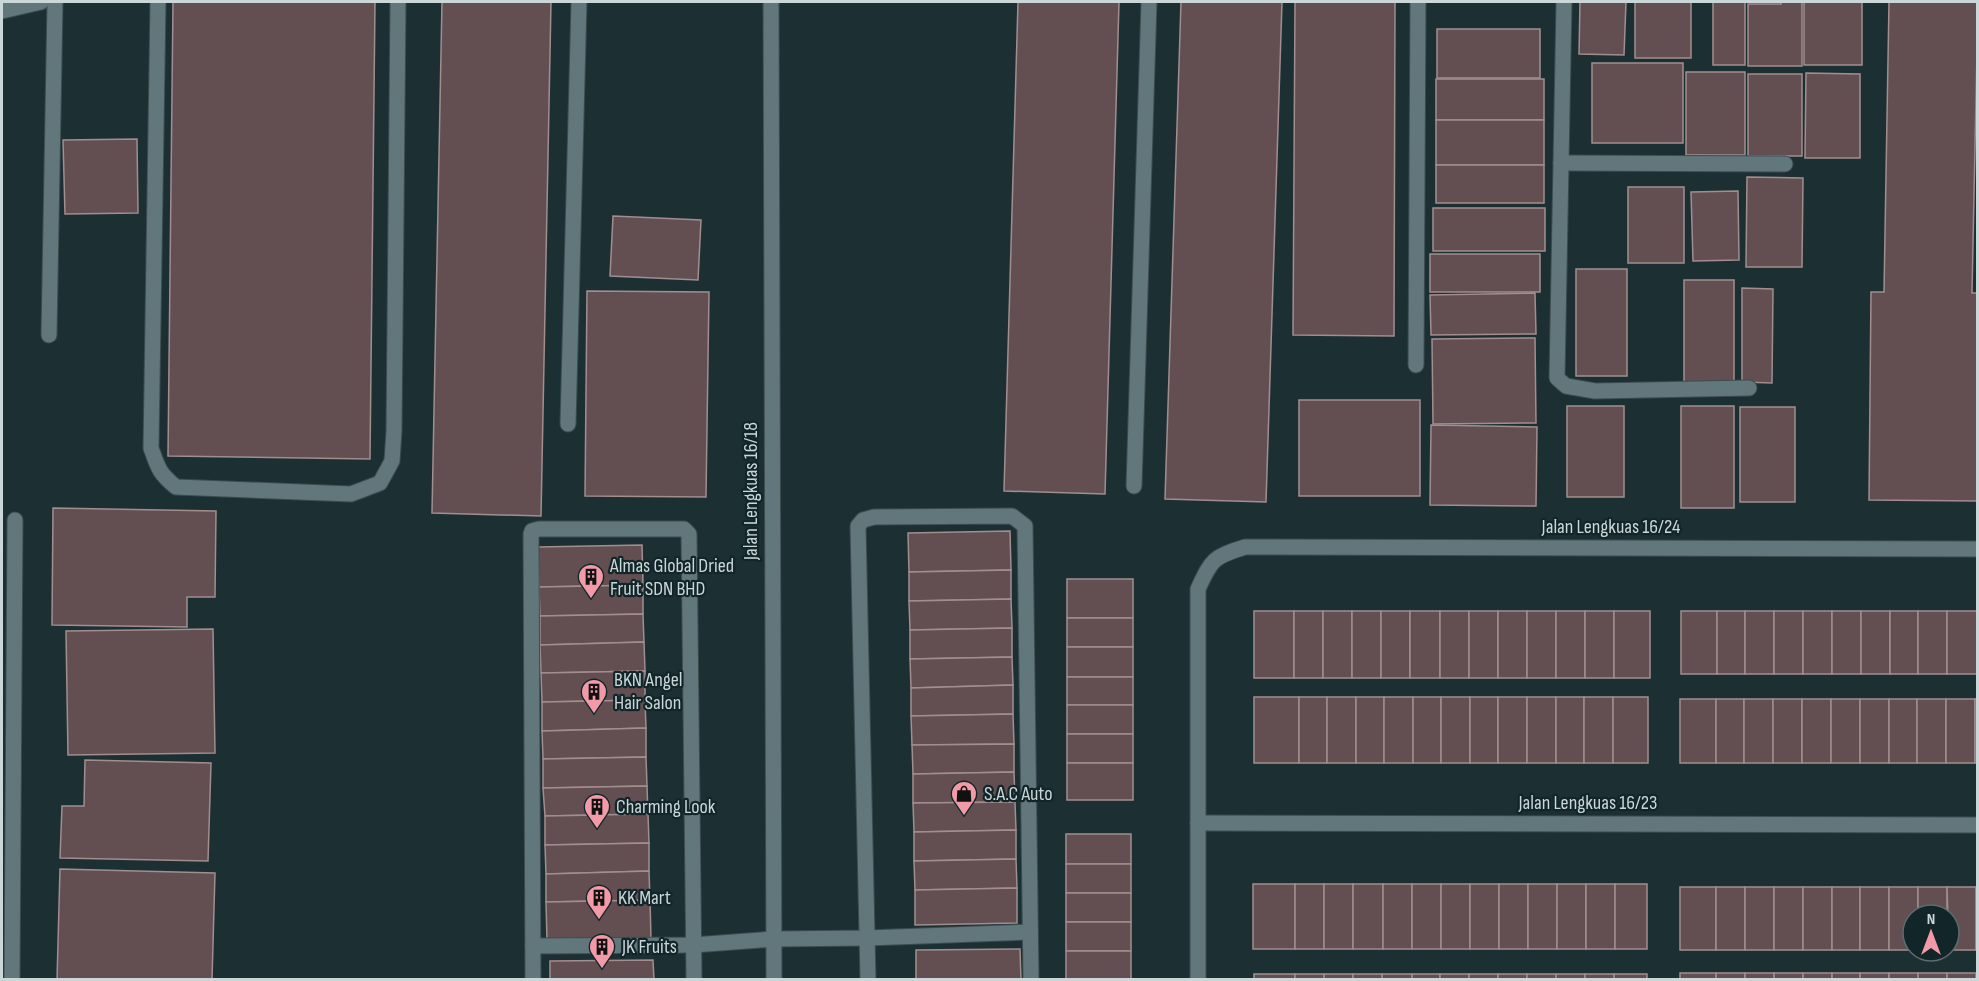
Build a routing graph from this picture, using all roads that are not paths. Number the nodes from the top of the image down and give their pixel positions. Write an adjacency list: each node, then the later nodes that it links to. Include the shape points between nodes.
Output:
1 (41, 2): 10 (street)
2 (55, 2): 13 (street)
3 (158, 2): 4 (street, via 151,448 161,475 177,488 351,494 380,483 392,461)
4 (398, 2)
5 (579, 2): 16 (street)
6 (771, 2): 24 (street, Jalan Lengkuas 16/18)
7 (1149, 2): 17 (street)
8 (1418, 2): 14 (street)
9 (1564, 2): 11 (street)
10 (2, 11)
11 (1561, 163): 12 (street); 15 (street, via 1557,378 1566,386 1595,391)
12 (1785, 164)
13 (49, 335)
14 (1416, 365)
15 (1749, 388)
16 (568, 424)
17 (1134, 486)
18 (15, 520): 27 (street)
19 (1977, 549): 20 (street, Jalan Lengkuas 16/24, via 1245,547 1221,554 1208,567 1198,589)
20 (1198, 823): 21 (street, Jalan Lengkuas 16/23); 33 (street)
21 (1977, 825)
22 (1030, 932): 23 (street); 23 (street, via 1025,526 1012,516 874,517 858,526); 32 (street)
23 (867, 938): 24 (street); 31 (street)
24 (774, 939): 25 (street); 30 (street, Jalan Lengkuas 16/18)
25 (693, 945): 26 (street); 26 (street, via 689,534 684,529 561,529 531,534); 29 (street)
26 (533, 946): 28 (street)
27 (12, 980)
28 (533, 980)
29 (694, 980)
30 (774, 980)
31 (868, 980)
32 (1031, 980)
33 (1198, 980)

